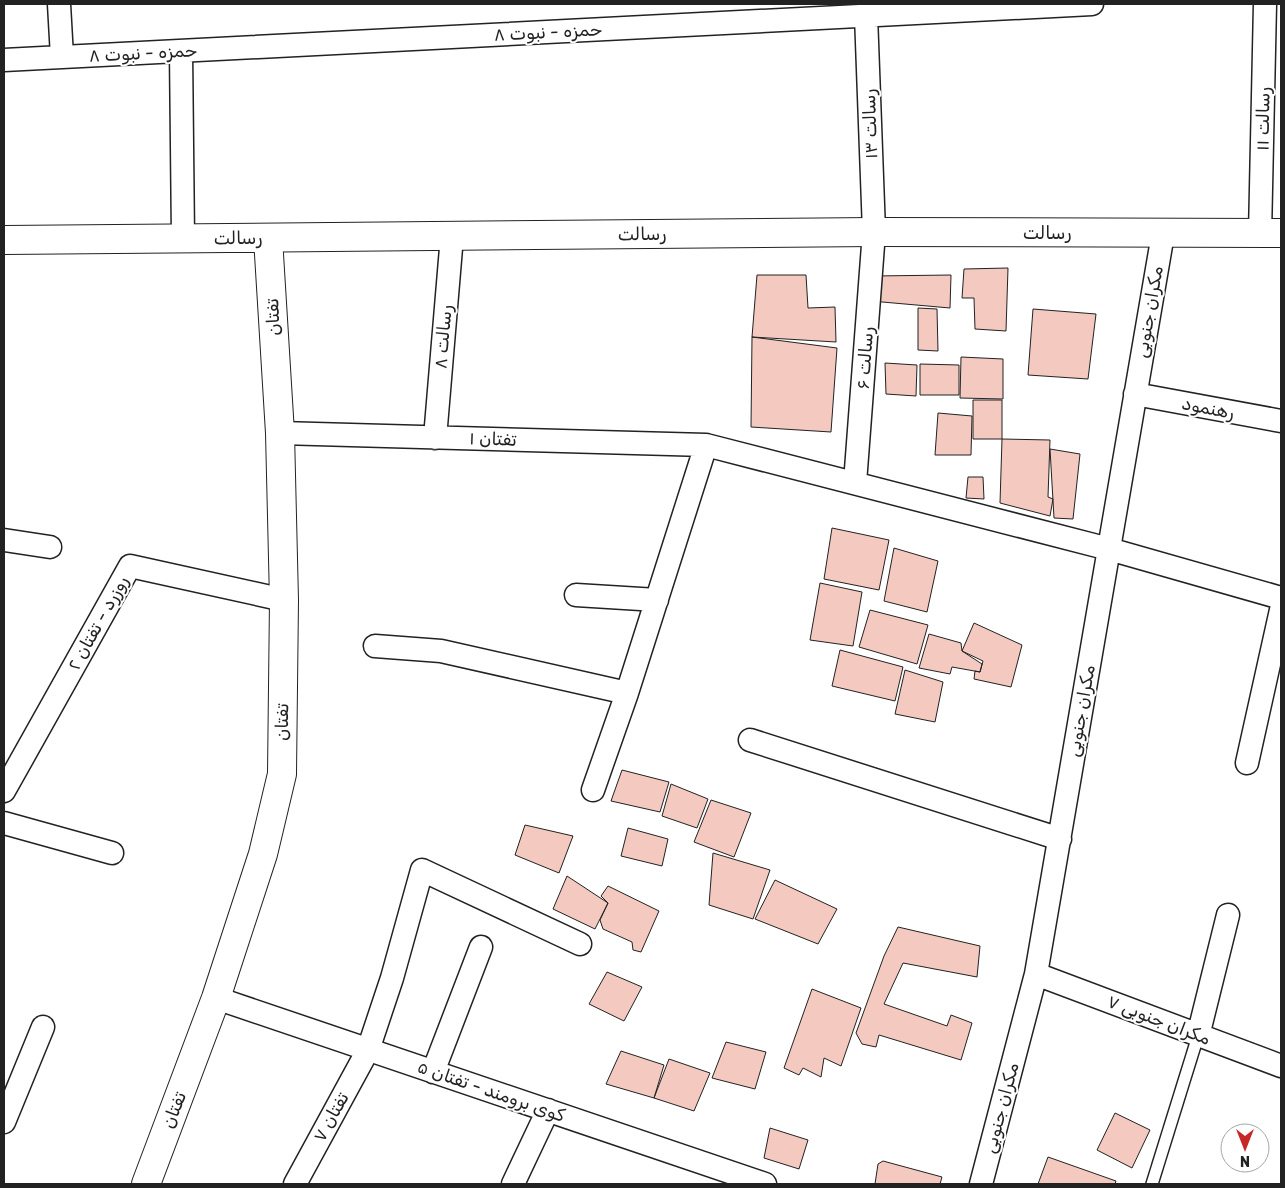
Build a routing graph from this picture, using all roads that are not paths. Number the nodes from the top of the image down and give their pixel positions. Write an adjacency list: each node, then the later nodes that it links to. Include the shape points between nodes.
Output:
1 (59, 4): 7 (street)
2 (1092, 4): 4 (street, حمزه - نبوت ۸)
3 (1264, 4): 10 (street, رسالت ۱۱)
4 (1015, 6): 5 (street, حمزه - نبوت ۸)
5 (866, 16): 6 (street, حمزه - نبوت ۸); 9 (street, رسالت ۱۳)
6 (181, 51): 7 (street, حمزه - نبوت ۸); 14 (street)
7 (62, 57): 8 (street, حمزه - نبوت ۸)
8 (4, 60)
9 (874, 232): 11 (street, رسالت); 12 (street, رسالت); 21 (street, رسالت ۶)
10 (1271, 233): 11 (street, رسالت)
11 (1163, 234): 16 (street, مکران جنوبی)
12 (452, 236): 13 (street, رسالت); 19 (street, رسالت ۸)
13 (268, 238): 14 (street, رسالت); 18 (street, تفتان)
14 (183, 239): 15 (street, رسالت)
15 (4, 240)
16 (1135, 394): 17 (street, رهنمود); 24 (street, مکران جنوبی)
17 (1281, 421)
18 (280, 433): 19 (street, تفتان ۱); 27 (street, تفتان)
19 (435, 438): 20 (street, تفتان ۱)
20 (706, 445): 21 (street, تفتان ۱); 28 (street)
21 (855, 483): 24 (street, تفتان ۱)
22 (4, 540): 23 (street)
23 (50, 547)
24 (1109, 549): 26 (street, تفتان ۱); 37 (street, مکران جنوبی)
25 (576, 594): 28 (street)
26 (1281, 598)
27 (284, 600): 35 (street, روزرد - تفتان ۲, via 130,566); 43 (street, تفتان, via 282,774 263,854)
28 (656, 600): 31 (street)
29 (1281, 610): 33 (street)
30 (375, 646): 31 (street, via 441,650)
31 (627, 693): 34 (street)
32 (750, 740): 37 (street)
33 (1247, 763)
34 (592, 790)
35 (4, 791)
36 (4, 823): 38 (street)
37 (1060, 839): 42 (street, مکران جنوبی)
38 (112, 853)
39 (1228, 915): 45 (street)
40 (580, 944): 46 (street, تفتان ۷, via 422,870)
41 (481, 947): 48 (street)
42 (1036, 974): 45 (street, مکران جنوبی ۷); 55 (street, مکران جنوبی)
43 (216, 998): 46 (street, کوی برومند - تفتان ۵); 51 (street, تفتان)
44 (43, 1027): 50 (street)
45 (1198, 1036): 47 (street, مکران جنوبی ۷); 56 (lane)
46 (368, 1050): 48 (street, کوی برومند - تفتان ۵); 52 (street, تفتان ۷)
47 (1281, 1066)
48 (432, 1072): 49 (street, کوی برومند - تفتان ۵)
49 (548, 1110): 53 (street); 54 (street, کوی برومند - تفتان ۵)
50 (4, 1122)
51 (146, 1184)
52 (295, 1184)
53 (513, 1184)
54 (765, 1184)
55 (981, 1184)
56 (1152, 1184)

